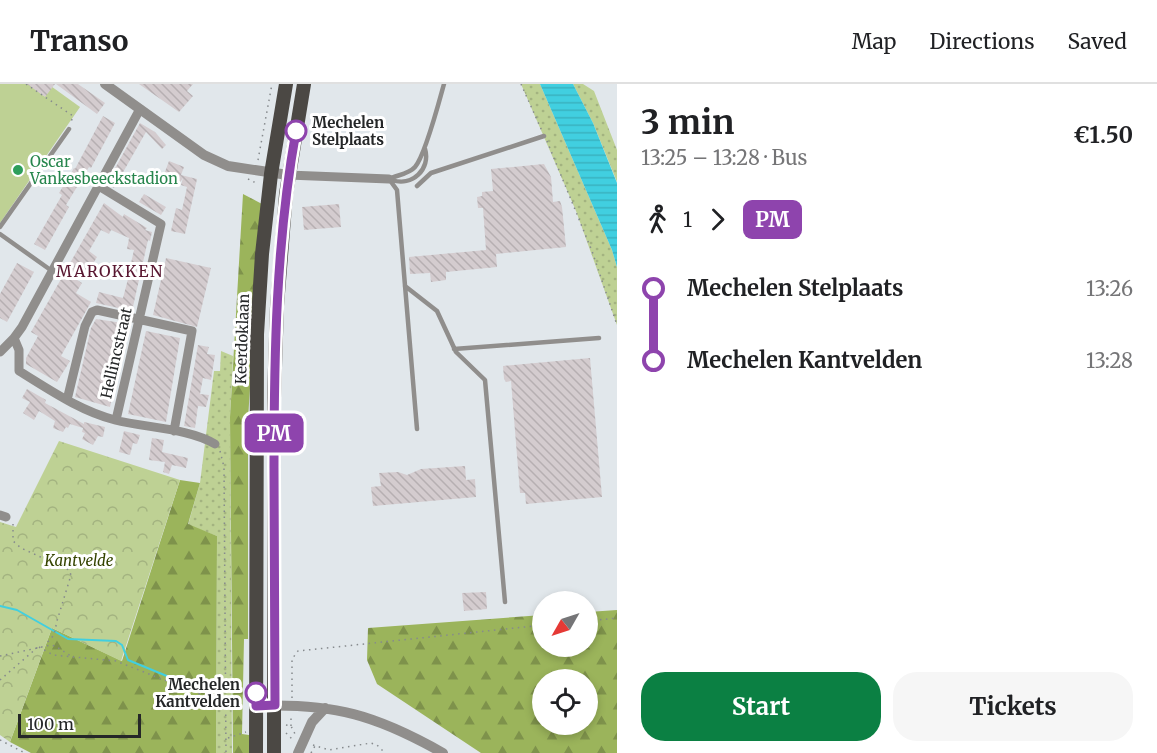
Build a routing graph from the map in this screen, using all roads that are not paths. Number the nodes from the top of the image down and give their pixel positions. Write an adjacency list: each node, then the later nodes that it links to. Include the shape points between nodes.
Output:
1 (105, 84): 5 (street)
2 (286, 84): 10 (main road, Keerdoklaan)
3 (304, 84): 9 (main road)
4 (444, 84): 8 (lane)
5 (140, 109): 10 (street, via 204,155); 12 (street)
6 (69, 129): 14 (lane)
7 (544, 136): 13 (lane, via 431,173)
8 (425, 149): 11 (lane, via 415,168); 11 (lane, via 428,157 417,176 404,182)
9 (288, 175): 10 (street); 11 (street); 29 (main road, via 274,398)
10 (261, 176): 30 (main road, Keerdoklaan)
11 (390, 179): 17 (lane, via 397,190)
12 (97, 185): 16 (street); 18 (street, Hellincstraat, via 161,224)
13 (417, 186)
14 (0, 227)
15 (0, 234): 16 (lane)
16 (52, 271): 19 (street)
17 (405, 286): 21 (lane, via 437,311); 25 (lane)
18 (139, 320): 23 (street, via 92,312 85,326); 24 (street, Hellincstraat); 26 (street, via 192,331)
19 (14, 338): 22 (street); 23 (street, via 19,350 19,371)
20 (598, 338): 21 (lane)
21 (454, 349): 28 (lane, via 485,380)
22 (0, 352)
23 (68, 400): 24 (street)
24 (116, 420): 26 (street)
25 (417, 429)
26 (174, 431): 27 (street)
27 (215, 444)
28 (505, 602)
29 (275, 705): 30 (street); 31 (street); 33 (main road)
30 (256, 706): 32 (main road, Keerdoklaan)
31 (325, 708): 34 (street, via 312,722); 35 (street, via 364,716)
32 (256, 753)
33 (274, 753)
34 (298, 753)
35 (443, 753)

